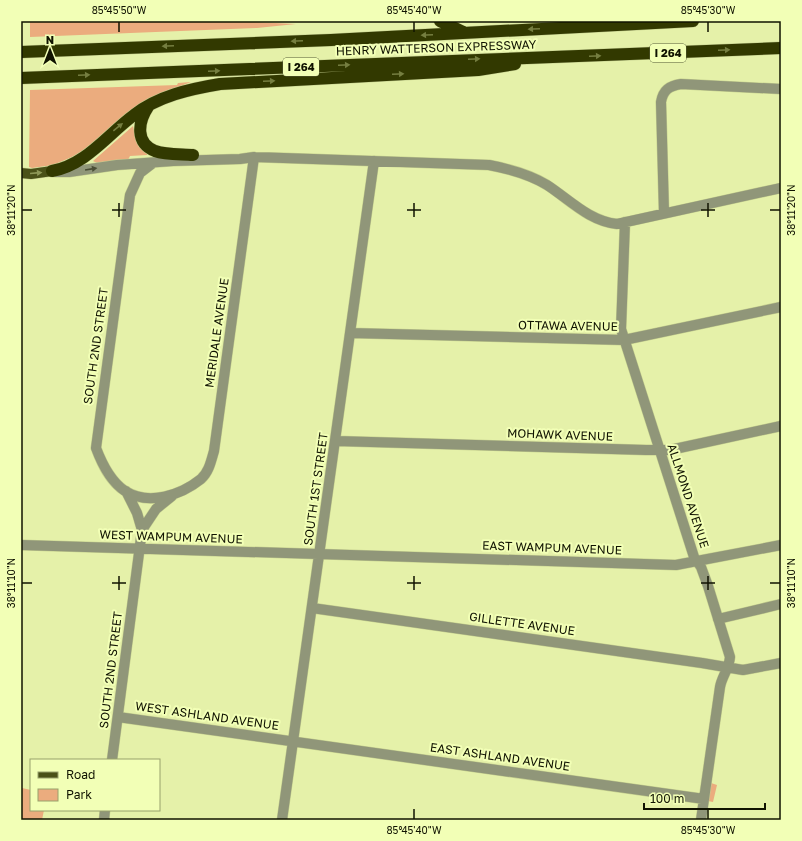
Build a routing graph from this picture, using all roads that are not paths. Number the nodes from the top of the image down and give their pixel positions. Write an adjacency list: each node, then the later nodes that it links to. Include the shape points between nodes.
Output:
1 (440, 21): 3 (highway)
2 (693, 21): 3 (highway, HENRY WATTERSON EXPRESSWAY / I 264, one-way to 3)
3 (466, 33): 5 (highway, HENRY WATTERSON EXPRESSWAY / I 264, one-way to 5)
4 (781, 48): 6 (highway, HENRY WATTERSON EXPRESSWAY / I 264, one-way to 4)
5 (21, 52)
6 (556, 57): 7 (highway, HENRY WATTERSON EXPRESSWAY / I 264, one-way to 6); 9 (highway, one-way to 6, via 189,90 220,84 478,70)
7 (21, 78)
8 (781, 89): 19 (street, via 681,84 667,88 661,102)
9 (149, 106): 10 (highway, via 142,116 139,132 145,145 161,152); 15 (highway, one-way to 9, via 81,160 135,114)
10 (193, 155): 11 (street, via 240,153); 14 (street, via 137,158)
11 (254, 157): 12 (street); 13 (street); 28 (street, MERIDALE AVENUE, via 214,451 210,465 201,478)
12 (374, 161): 20 (street, via 474,164 511,169 547,186 600,221 617,224); 22 (street, SOUTH 1ST STREET)
13 (153, 163): 14 (street); 18 (street, SOUTH 2ND STREET, via 140,173)
14 (132, 164): 15 (street, one-way to 14, via 69,172); 18 (street, SOUTH 2ND STREET, via 128,190)
15 (52, 171): 16 (main road, one-way to 15)
16 (21, 173)
17 (781, 188): 19 (street)
18 (130, 195): 27 (street, SOUTH 2ND STREET, via 96,448 106,471)
19 (664, 213): 20 (street)
20 (625, 222): 23 (street, ALLMOND AVENUE, via 621,329)
21 (781, 307): 23 (street, OTTAWA AVENUE)
22 (350, 333): 23 (street, OTTAWA AVENUE); 25 (street, SOUTH 1ST STREET)
23 (624, 340): 26 (street, ALLMOND AVENUE)
24 (781, 426): 26 (street, MOHAWK AVENUE, via 670,450)
25 (336, 441): 26 (street, MOHAWK AVENUE); 34 (street, SOUTH 1ST STREET)
26 (659, 450): 35 (street, ALLMOND AVENUE, via 694,557)
27 (126, 491): 29 (street, SOUTH 2ND STREET); 30 (street, SOUTH 2ND STREET, via 138,514)
28 (174, 494): 29 (street, MERIDALE AVENUE); 30 (street, MERIDALE AVENUE, via 156,508)
29 (148, 497)
30 (142, 530): 33 (street, SOUTH 2ND STREET)
31 (21, 545): 33 (street, WEST WAMPUM AVENUE)
32 (781, 545): 35 (street, EAST WAMPUM AVENUE)
33 (140, 548): 34 (street, WEST WAMPUM AVENUE); 41 (street, SOUTH 2ND STREET)
34 (320, 554): 35 (street, EAST WAMPUM AVENUE, via 676,565); 37 (street, SOUTH 1ST STREET)
35 (698, 562): 38 (street, ALLMOND AVENUE)
36 (781, 604): 38 (street)
37 (312, 608): 40 (street, GILLETTE AVENUE); 42 (street, SOUTH 1ST STREET)
38 (718, 620): 40 (street, ALLMOND AVENUE, via 729,653)
39 (781, 663): 40 (street, GILLETTE AVENUE, via 743,670)
40 (728, 668): 44 (street, ALLMOND AVENUE, via 721,680)
41 (118, 717): 42 (street, WEST ASHLAND AVENUE); 43 (street, SOUTH 2ND STREET)
42 (292, 741): 44 (street, EAST ASHLAND AVENUE); 45 (street, SOUTH 1ST STREET)
43 (112, 759)
44 (704, 799): 46 (street, ALLMOND AVENUE)
45 (282, 820)
46 (701, 820)

